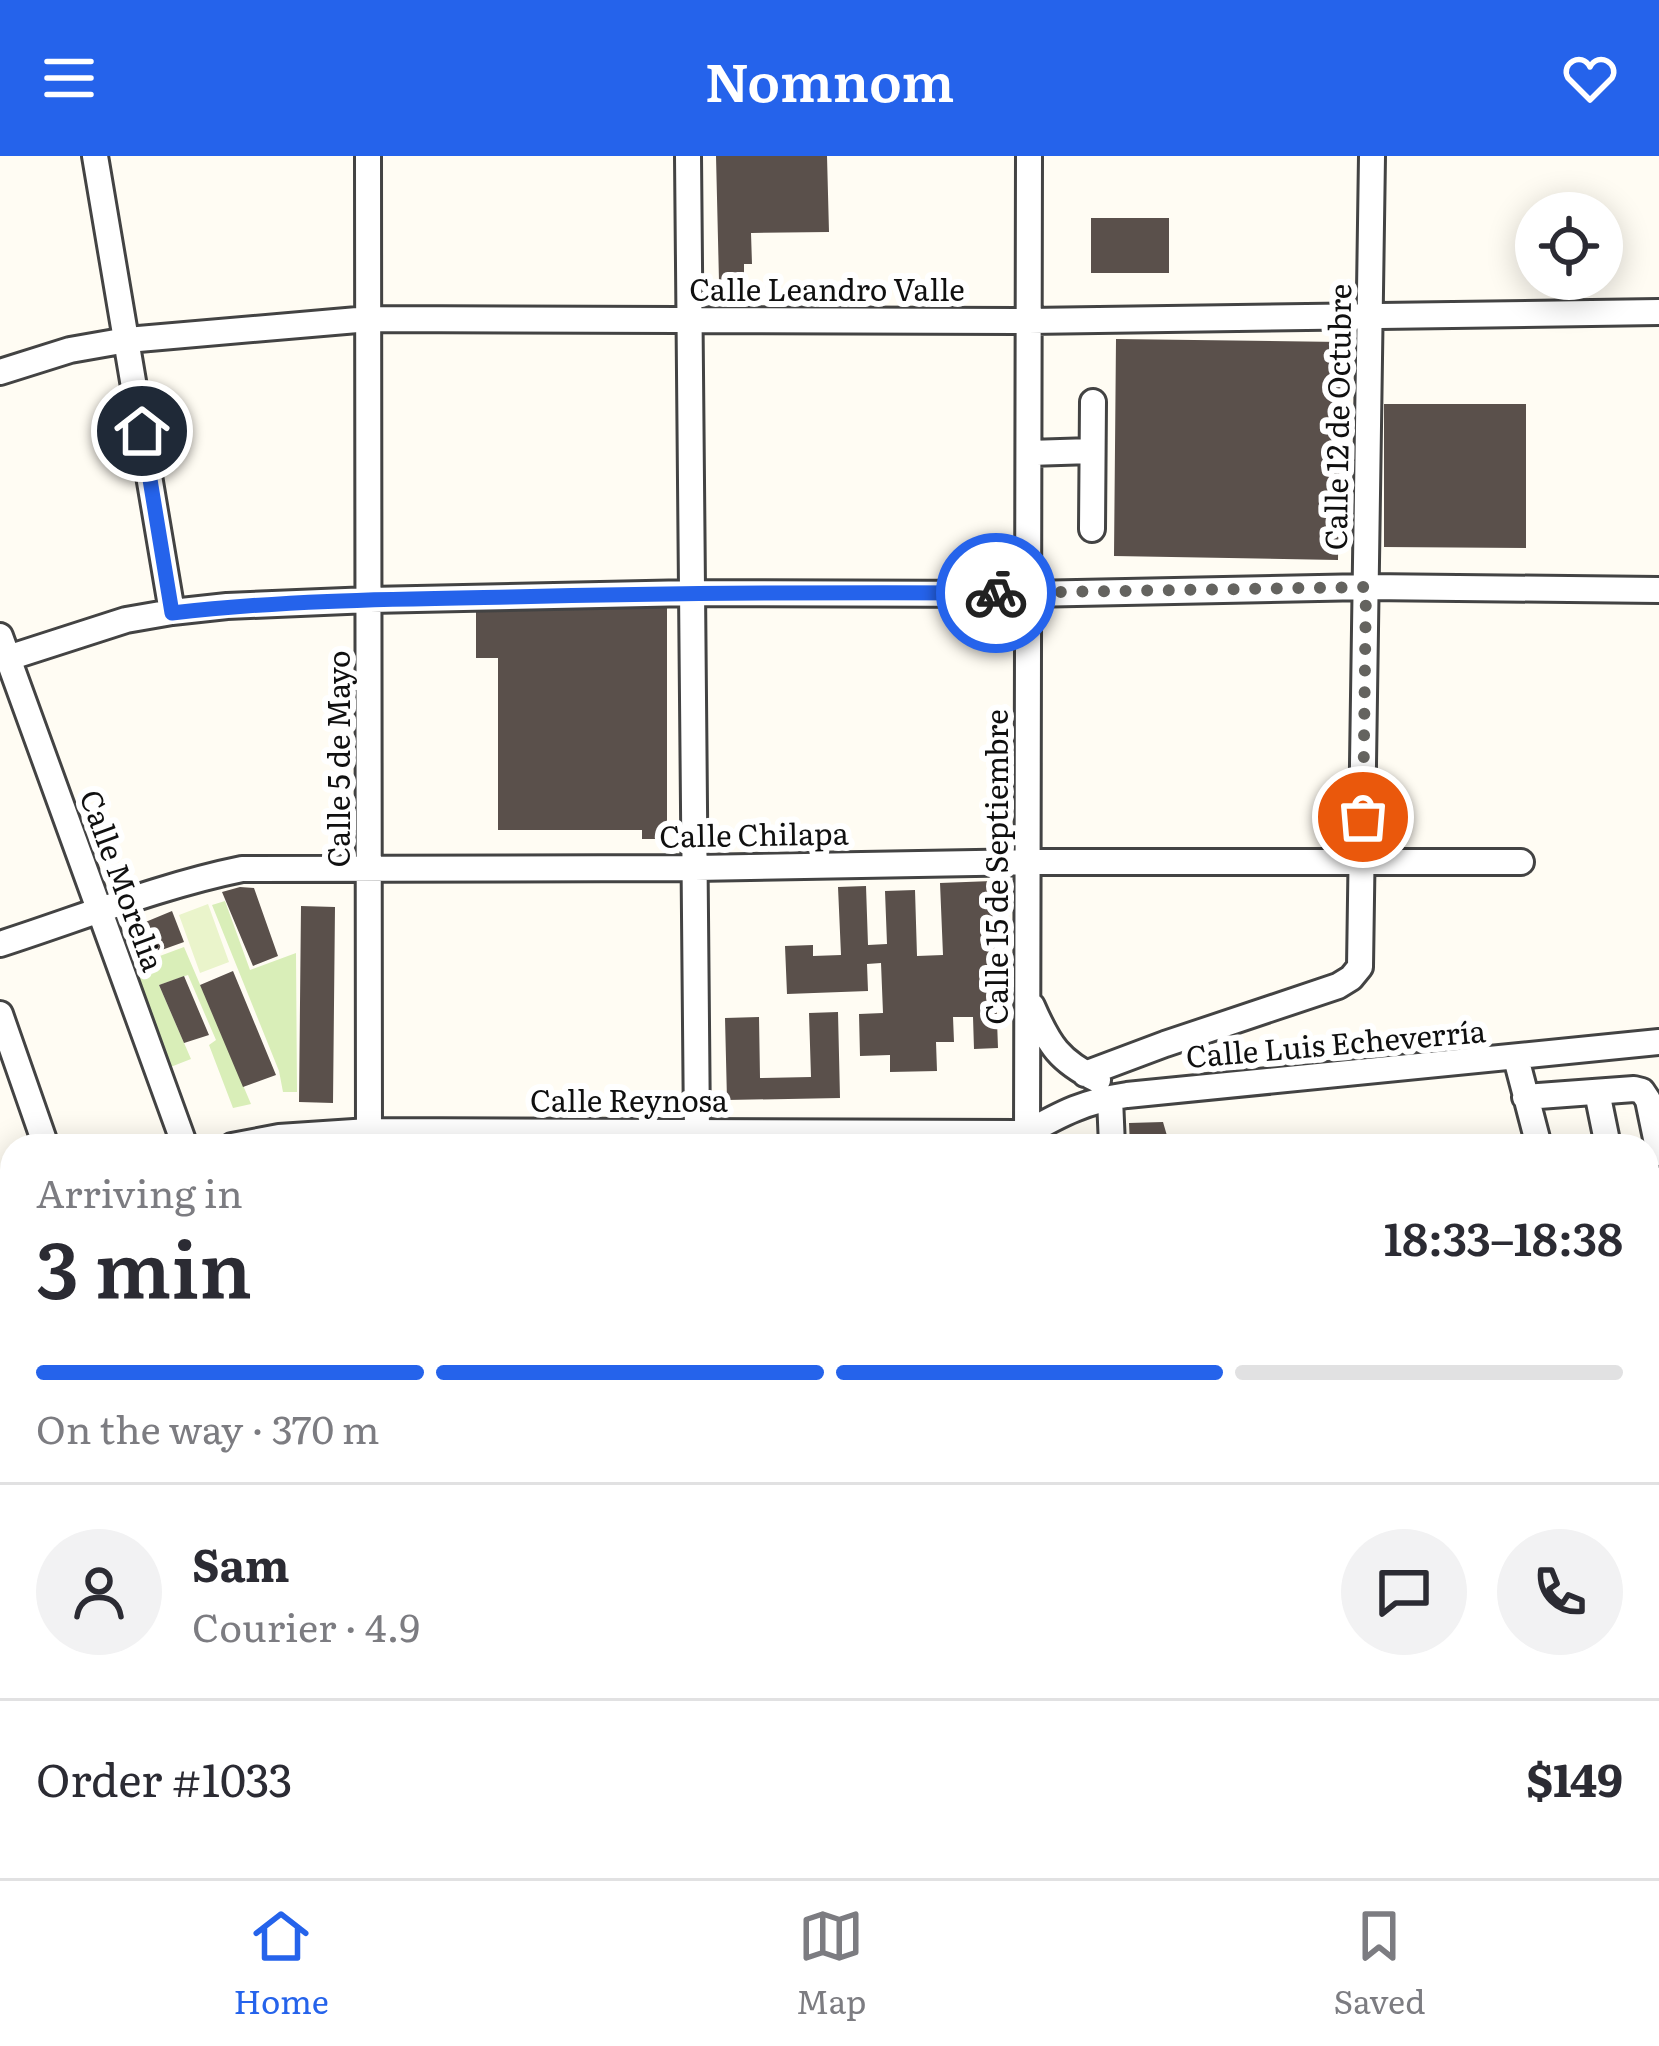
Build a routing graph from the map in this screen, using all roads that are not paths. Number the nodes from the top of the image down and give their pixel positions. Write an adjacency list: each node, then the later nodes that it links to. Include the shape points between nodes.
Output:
1 (95, 156): 11 (street)
2 (368, 156): 8 (street, Calle 5 de Mayo)
3 (688, 156): 9 (street)
4 (1029, 156): 10 (street, Calle 15 de Septiembre)
5 (1372, 156): 7 (street, Calle 12 de Octubre)
6 (1659, 312): 7 (street, Calle Leandro Valle)
7 (1370, 317): 10 (street, Calle Leandro Valle); 17 (street, Calle 12 de Octubre)
8 (368, 319): 9 (street, Calle Leandro Valle); 11 (street, Calle Leandro Valle); 21 (street, Calle 5 de Mayo)
9 (689, 321): 10 (street, Calle Leandro Valle); 19 (street)
10 (1029, 321): 15 (street, Calle 15 de Septiembre)
11 (128, 340): 12 (street, Calle Leandro Valle); 22 (street)
12 (0, 372)
13 (1093, 402): 14 (street)
14 (1092, 451): 15 (street); 16 (street)
15 (1029, 453): 20 (street, Calle 15 de Septiembre)
16 (1092, 529)
17 (1366, 587): 18 (street); 20 (street); 26 (street, Calle 12 de Octubre)
18 (1659, 590)
19 (692, 592): 20 (street); 21 (street); 28 (street)
20 (1028, 594): 24 (street, Calle 15 de Septiembre)
21 (370, 600): 22 (street); 27 (street, Calle 5 de Mayo)
22 (172, 613): 23 (street)
23 (4, 647): 29 (street, Calle Morelia)
24 (1028, 862): 26 (street, Calle Chilapa); 28 (street, Calle Chilapa); 31 (street, Calle 15 de Septiembre)
25 (1521, 862): 26 (street, Calle Chilapa)
26 (1362, 863): 35 (street, Calle 12 de Octubre, via 1360,967 1351,978)
27 (371, 867): 28 (street, Calle Chilapa); 29 (street, Calle Chilapa, via 242,868); 42 (street, Calle 5 de Mayo)
28 (694, 868): 39 (street)
29 (100, 911): 30 (street, Calle Chilapa); 41 (street, Calle Morelia)
30 (0, 944)
31 (1027, 996): 35 (street, via 1059,1057); 45 (street, Calle 15 de Septiembre)
32 (0, 1014): 40 (street)
33 (1659, 1042): 34 (street, Calle Luis Echeverría)
34 (1516, 1058): 37 (street, Calle Luis Echeverría); 38 (street)
35 (1085, 1074): 37 (street)
36 (1598, 1092): 38 (street); 49 (street); 50 (street, via 1642,1091)
37 (1119, 1096): 46 (street, Calle Luis Echeverría, via 1072,1108); 47 (street)
38 (1525, 1097): 48 (street)
39 (697, 1132): 43 (street, Calle Reynosa); 44 (street, Calle Reynosa)
40 (42, 1134)
41 (181, 1134)
42 (369, 1134)
43 (603, 1134)
44 (780, 1134)
45 (1027, 1134)
46 (1035, 1134)
47 (1114, 1134)
48 (1536, 1134)
49 (1606, 1134)
50 (1655, 1134)

